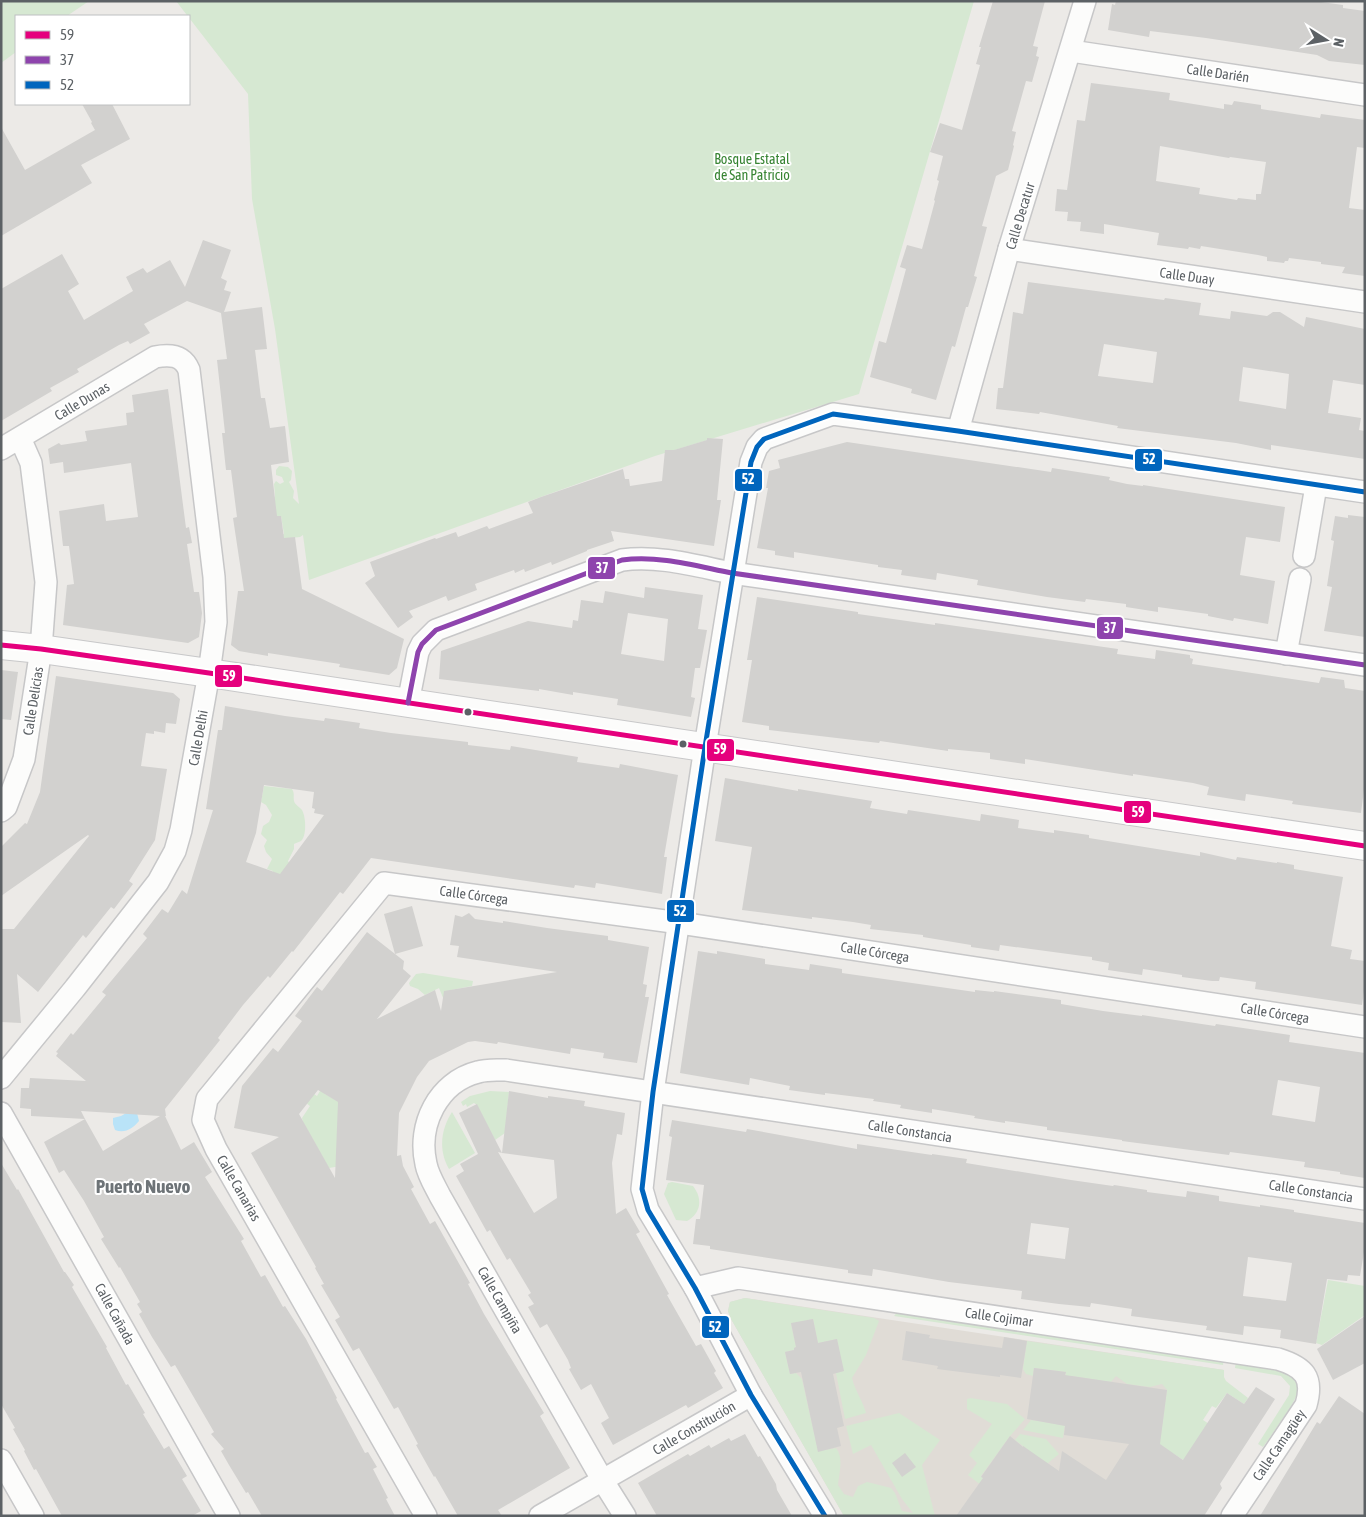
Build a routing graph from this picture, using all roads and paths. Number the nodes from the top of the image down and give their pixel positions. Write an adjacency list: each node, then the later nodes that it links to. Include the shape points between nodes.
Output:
1 (1085, 1): 2 (street, Calle Decatur)
2 (1071, 51): 3 (street, Calle Darién); 4 (street, Calle Decatur)
3 (1365, 95)
4 (1009, 249): 5 (street, Calle Duay); 7 (street, Calle Decatur)
5 (1365, 302)
6 (164, 356): 8 (street, Calle Dunas, via 155,357); 19 (street, Calle Delhi, via 182,360 189,370 214,577 216,622)
7 (958, 431): 10 (street); 13 (street, via 833,414 764,440 751,462)
8 (20, 438): 9 (street, Calle Dunas); 16 (street, Calle Delicias, via 31,464 46,582)
9 (1, 448)
10 (1316, 486): 11 (street); 12 (street)
11 (1365, 492)
12 (1304, 556)
13 (732, 573): 17 (street); 20 (street, via 641,557 622,560 436,630 418,652); 21 (street)
14 (1300, 578): 17 (street)
15 (1, 645): 16 (main road)
16 (41, 648): 19 (main road); 22 (street, Calle Delicias, via 24,759 6,807)
17 (1286, 654): 18 (street)
18 (1365, 665)
19 (209, 673): 20 (main road); 27 (street, Calle Delhi, via 182,830 175,851 158,882)
20 (408, 703): 21 (main road)
21 (705, 747): 23 (main road); 25 (street)
22 (1, 811)
23 (1365, 846)
24 (384, 883): 25 (street, Calle Córcega); 39 (street, Calle Canarias, via 207,1099 203,1120)
25 (680, 923): 26 (street, Calle Córcega); 29 (street)
26 (1365, 1027)
27 (1, 1078)
28 (457, 1082): 29 (street, Calle Constancia, via 478,1072 506,1070); 36 (street, Calle Campiña, via 436,1102 428,1118 423,1134 426,1166)
29 (653, 1092): 31 (street, Calle Constancia); 32 (street, via 642,1189 648,1210)
30 (1, 1113): 38 (street, Calle Cañada)
31 (1365, 1199)
32 (695, 1288): 33 (street, Calle Cojimar, via 738,1278 1278,1359); 34 (street)
33 (1302, 1370): 43 (street, Calle Camagüey, via 1310,1391 1306,1405)
34 (751, 1395): 36 (street, Calle Constitución); 42 (street, Calle Constitución)
35 (1, 1460): 37 (street)
36 (603, 1481): 40 (street, Calle Constitución); 41 (street, Calle Campiña)
37 (33, 1516)
38 (229, 1516)
39 (426, 1516)
40 (540, 1516)
41 (625, 1516)
42 (825, 1516)
43 (1232, 1516)

